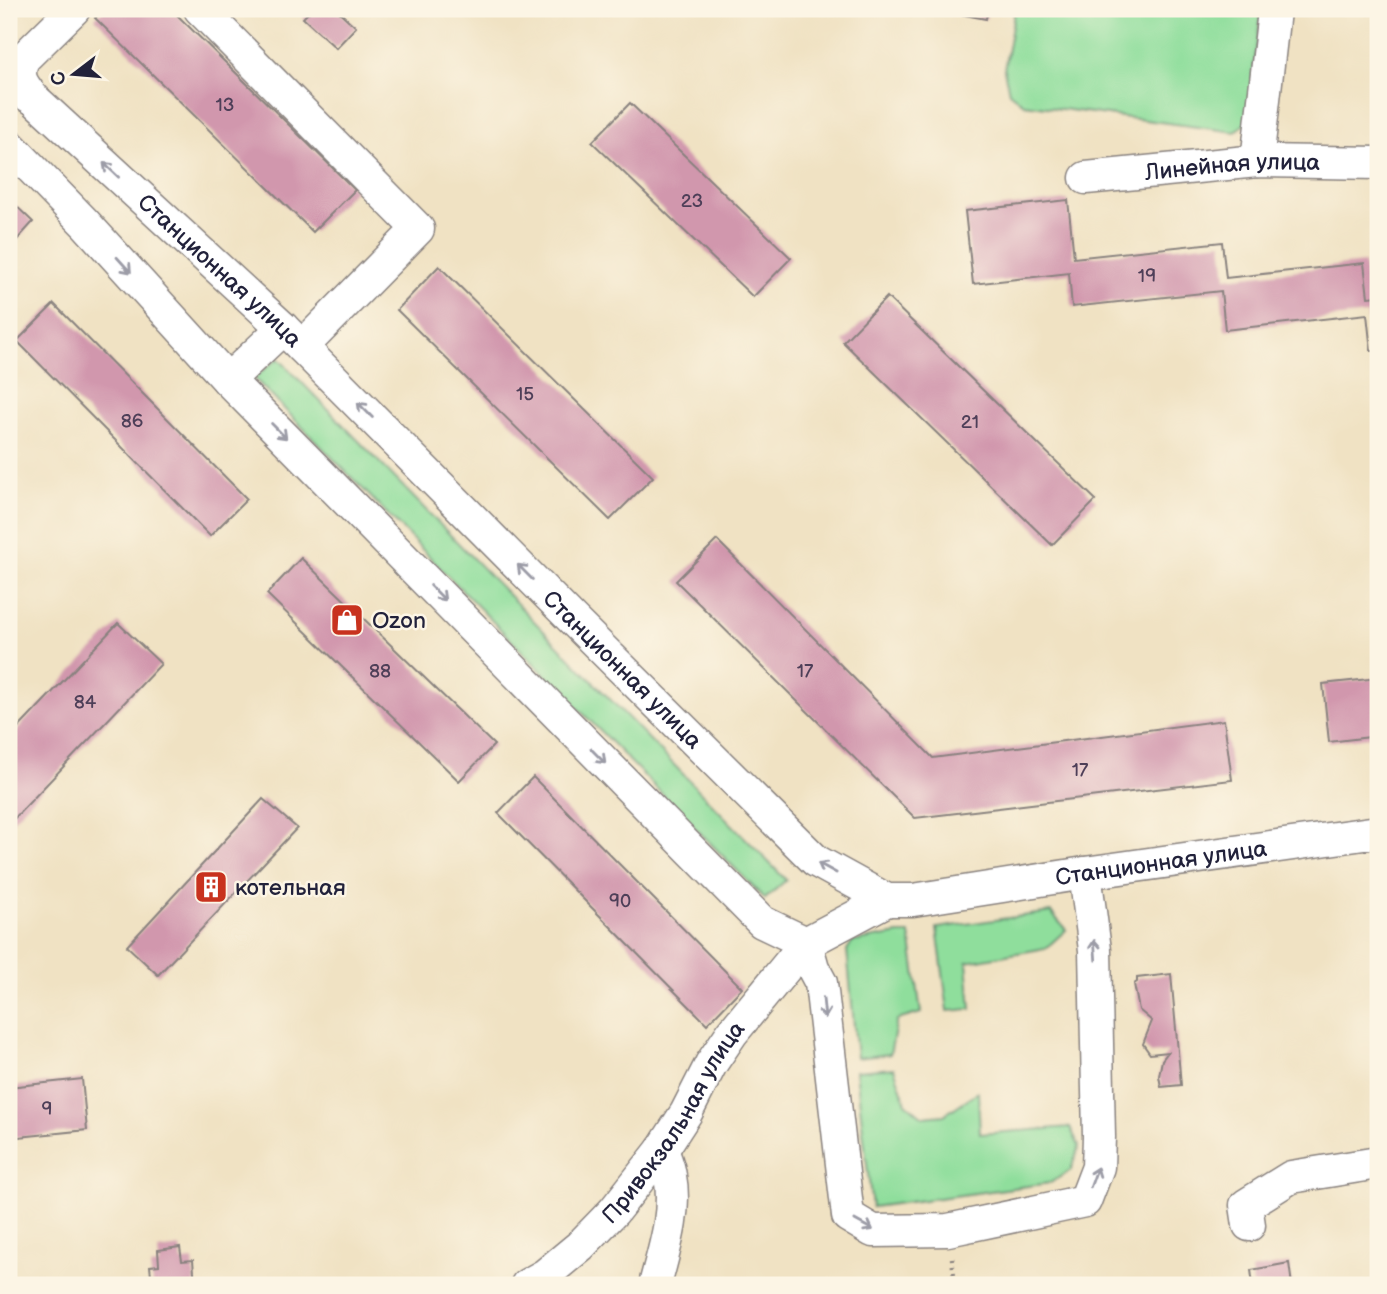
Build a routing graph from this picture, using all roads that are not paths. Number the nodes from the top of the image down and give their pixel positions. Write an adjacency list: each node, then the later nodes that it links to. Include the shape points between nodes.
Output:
1 (74, 9): 4 (street, via 23,59)
2 (200, 9): 9 (street, via 418,229)
3 (1274, 11): 6 (street)
4 (21, 92): 9 (street, Станционная улица, one-way to 4)
5 (9, 145): 10 (street, one-way to 10)
6 (1257, 161): 7 (street, Линейная улица); 8 (street, Линейная улица)
7 (1378, 163)
8 (1086, 178)
9 (292, 337): 10 (street); 13 (street, Станционная улица, one-way to 9, via 816,861)
10 (229, 380): 14 (street, one-way to 14, via 762,922)
11 (1378, 831): 12 (street, Станционная улица)
12 (1086, 873): 13 (street, Станционная улица, via 914,900); 14 (street, one-way to 12, via 821,983 848,1216 873,1231 948,1230 1085,1201 1098,1167 1099,1137 1095,950)
13 (887, 900): 14 (street)
14 (806, 943): 15 (street, Привокзальная улица, via 710,1064)
15 (662, 1150): 18 (street, Привокзальная улица, via 580,1246); 19 (street, via 673,1196)
16 (1378, 1163): 17 (street, via 1291,1177 1246,1205)
17 (1249, 1226)
18 (527, 1285)
19 (655, 1285)

